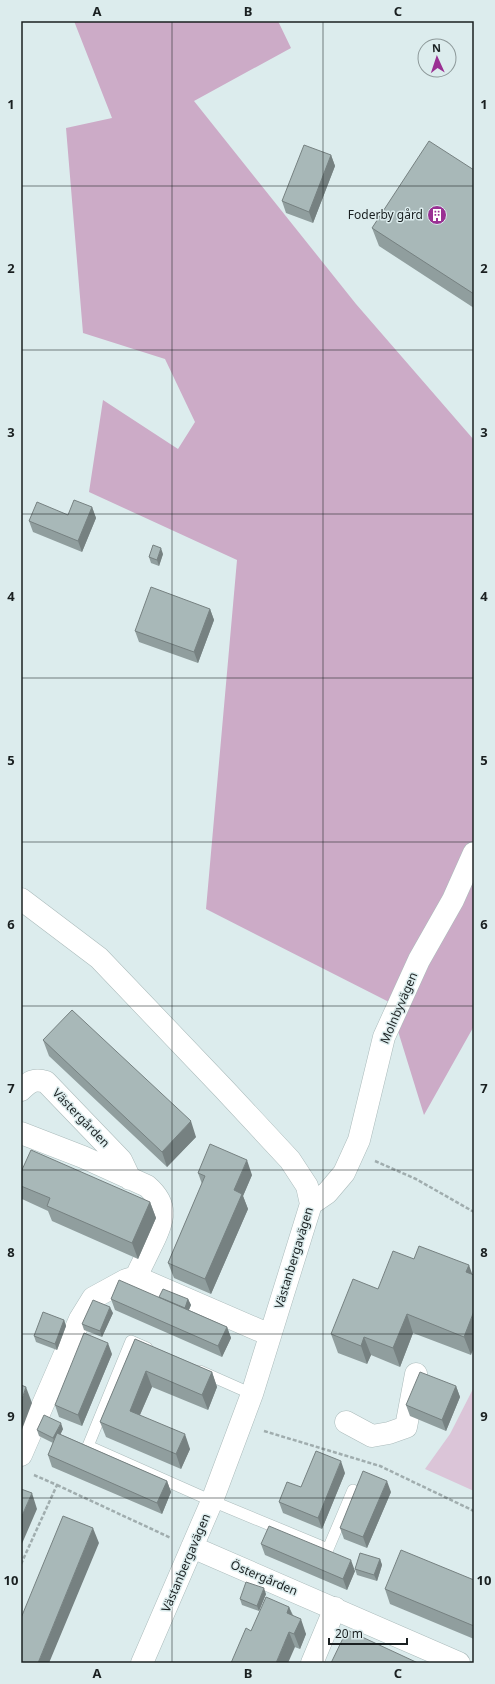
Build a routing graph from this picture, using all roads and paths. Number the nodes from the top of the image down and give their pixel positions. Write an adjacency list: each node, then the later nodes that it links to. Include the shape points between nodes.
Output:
1 (474, 854): 5 (street, Molnbyvägen, via 454,900 419,960 384,1037)
2 (21, 899): 7 (street, Västanbergavägen, via 99,958 224,1089 290,1160 308,1186)
3 (21, 1090): 6 (street, Västergården, via 38,1079 46,1082 121,1160)
4 (21, 1133): 6 (street, Västergården)
5 (353, 1152): 7 (street, Molnbyvägen, via 344,1172 328,1192); 8 (path, via 416,1179)
6 (130, 1178): 9 (street, Västergården, via 155,1193 163,1217)
7 (311, 1204): 10 (street, Västanbergavägen)
8 (474, 1212)
9 (136, 1277): 10 (street); 17 (street, via 93,1298 80,1319)
10 (270, 1335): 14 (street, Västanbergavägen)
11 (160, 1353): 20 (lane, via 132,1341 88,1446)
12 (188, 1366): 14 (lane)
13 (416, 1374): 15 (street, via 406,1427 372,1436)
14 (252, 1394): 16 (street, Västanbergavägen)
15 (346, 1422)
16 (240, 1425): 20 (street, Västanbergavägen); 21 (path, via 380,1466)
17 (25, 1464): 18 (path)
18 (57, 1485): 22 (path); 23 (path)
19 (353, 1490): 20 (lane, via 328,1549)
20 (212, 1501): 22 (street, Västanbergavägen)
21 (474, 1511)
22 (192, 1547): 24 (street, Östergården); 25 (street, Västanbergavägen)
23 (21, 1564)
24 (335, 1608): 26 (street); 27 (street, Östergården)
25 (142, 1663)
26 (312, 1663)
27 (460, 1663)

